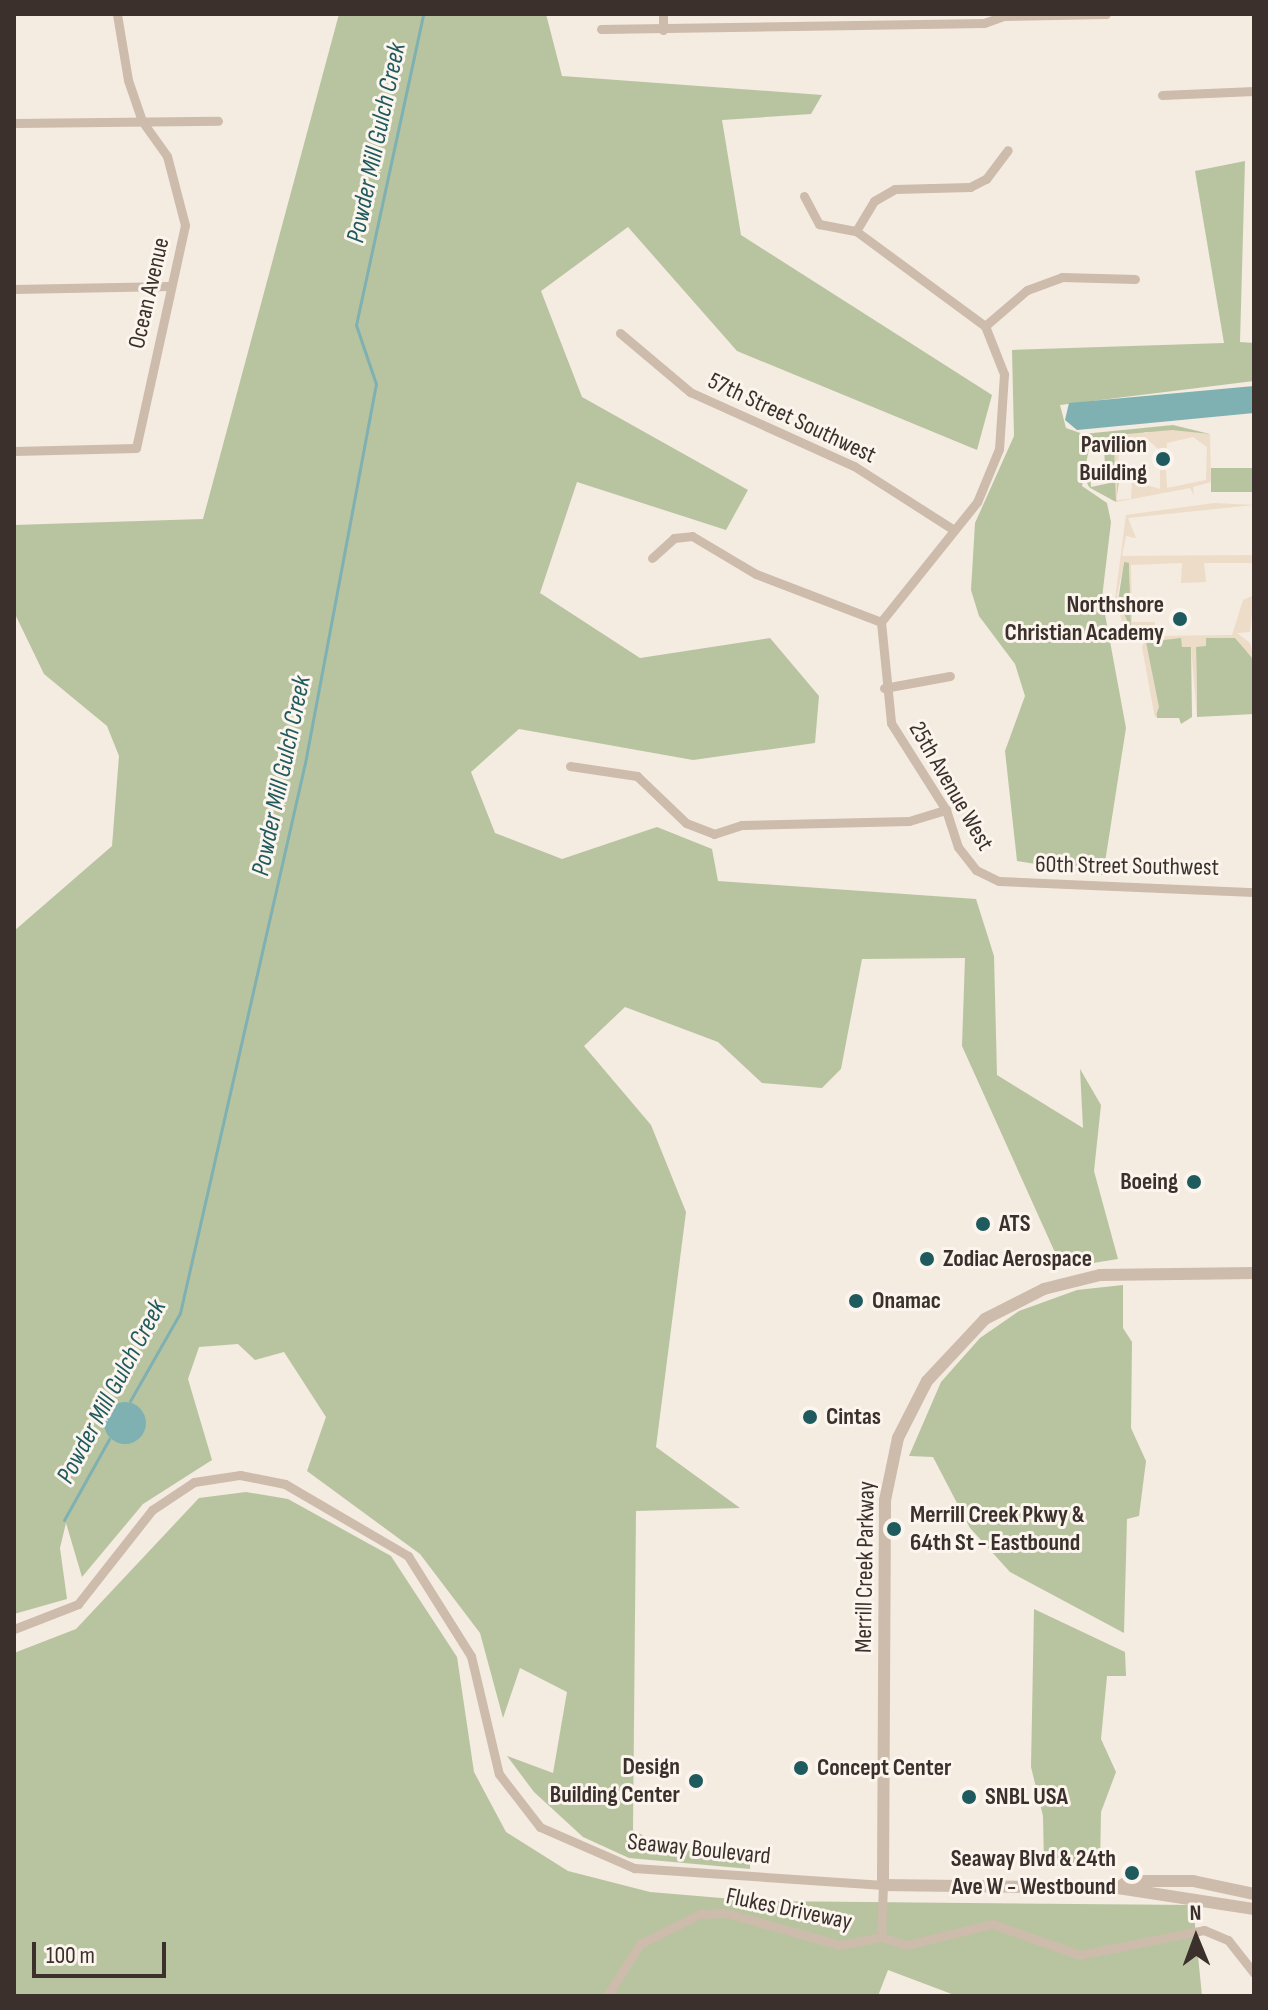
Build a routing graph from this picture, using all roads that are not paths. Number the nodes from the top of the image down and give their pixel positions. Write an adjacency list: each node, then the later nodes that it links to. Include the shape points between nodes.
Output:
1 (117, 14): 9 (street, Ocean Avenue)
2 (663, 14): 6 (street)
3 (1106, 14): 4 (street)
4 (1003, 15): 6 (street, via 984,23)
5 (601, 29): 6 (street)
6 (663, 30)
7 (1254, 91): 8 (street)
8 (1162, 95)
9 (142, 121): 10 (street); 11 (street); 16 (street, Ocean Avenue, via 180,193 185,225)
10 (218, 121)
11 (14, 123)
12 (1008, 150): 14 (street, via 986,179 970,187 895,189 874,201)
13 (804, 196): 14 (street, via 810,215 835,232)
14 (856, 231): 18 (street)
15 (1135, 279): 18 (street, via 1062,277 1027,290)
16 (170, 286): 17 (street); 20 (street, Ocean Avenue, via 136,448)
17 (14, 289)
18 (985, 326): 21 (street, via 998,343 1005,415 977,502)
19 (620, 333): 21 (street, 57th Street Southwest, via 690,392 854,466)
20 (14, 451)
21 (954, 530): 23 (street)
22 (652, 558): 23 (street, via 674,538 692,536 756,574)
23 (881, 622): 25 (street, 25th Avenue West)
24 (950, 676): 25 (street)
25 (884, 688): 27 (street, 25th Avenue West, via 891,723)
26 (570, 766): 27 (street, via 637,776 686,823 714,834 742,825 909,821)
27 (946, 810): 28 (street, 25th Avenue West, via 958,847 976,870)
28 (999, 881): 29 (street, 60th Street Southwest)
29 (1254, 892)
30 (1254, 1273): 32 (street, Merrill Creek Parkway, via 1100,1275 1044,1289 985,1319 927,1381 898,1438 885,1500)
31 (14, 1629): 32 (street, Seaway Boulevard, via 78,1604 152,1510 194,1482 240,1475 285,1484 394,1543 425,1578 471,1656 499,1774 540,1827 634,1868)
32 (883, 1885): 33 (street, Seaway Boulevard); 36 (street)
33 (1118, 1888): 34 (street, Seaway Boulevard, via 1128,1881 1193,1881); 35 (street, Seaway Boulevard)
34 (1254, 1894)
35 (1254, 1909)
36 (881, 1937): 37 (street, Flukes Driveway, via 906,1945 992,1924 1080,1955 1204,1930 1228,1940); 38 (street, Flukes Driveway, via 840,1945 761,1919 700,1914 640,1944)
37 (1254, 1973)
38 (607, 1996)

